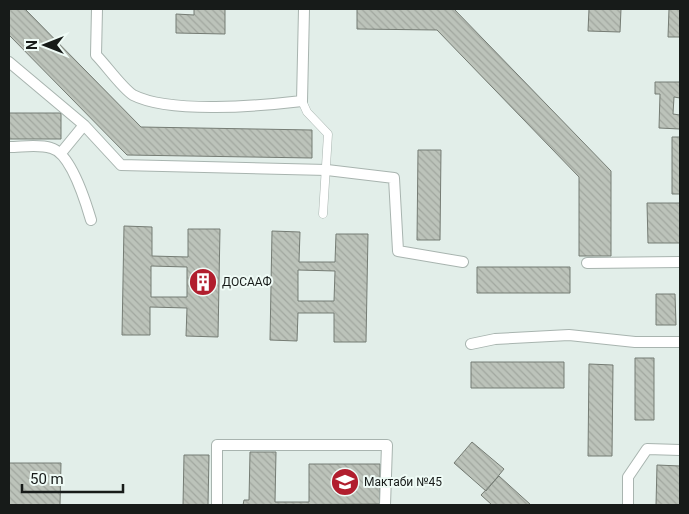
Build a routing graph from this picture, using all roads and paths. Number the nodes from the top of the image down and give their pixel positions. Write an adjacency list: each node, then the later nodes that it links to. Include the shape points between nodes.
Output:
1 (97, 9): 4 (street, via 96,55 132,94 168,105 252,107)
2 (304, 9): 4 (street)
3 (9, 62): 5 (street)
4 (302, 101): 8 (street, via 307,112 328,134)
5 (84, 125): 7 (street); 8 (street, via 121,165)
6 (9, 147): 7 (street, via 52,148)
7 (61, 153): 10 (street, via 83,192)
8 (327, 170): 9 (street); 11 (street, via 394,178 398,251)
9 (323, 214)
10 (91, 220)
11 (463, 262)
12 (680, 262): 13 (street)
13 (587, 263)
14 (680, 342): 15 (street, via 635,342 569,335 495,339)
15 (471, 344)
16 (680, 450): 19 (street, via 647,449 628,477)
17 (217, 505): 18 (street, via 217,445 388,445)
18 (385, 505)
19 (628, 505)

